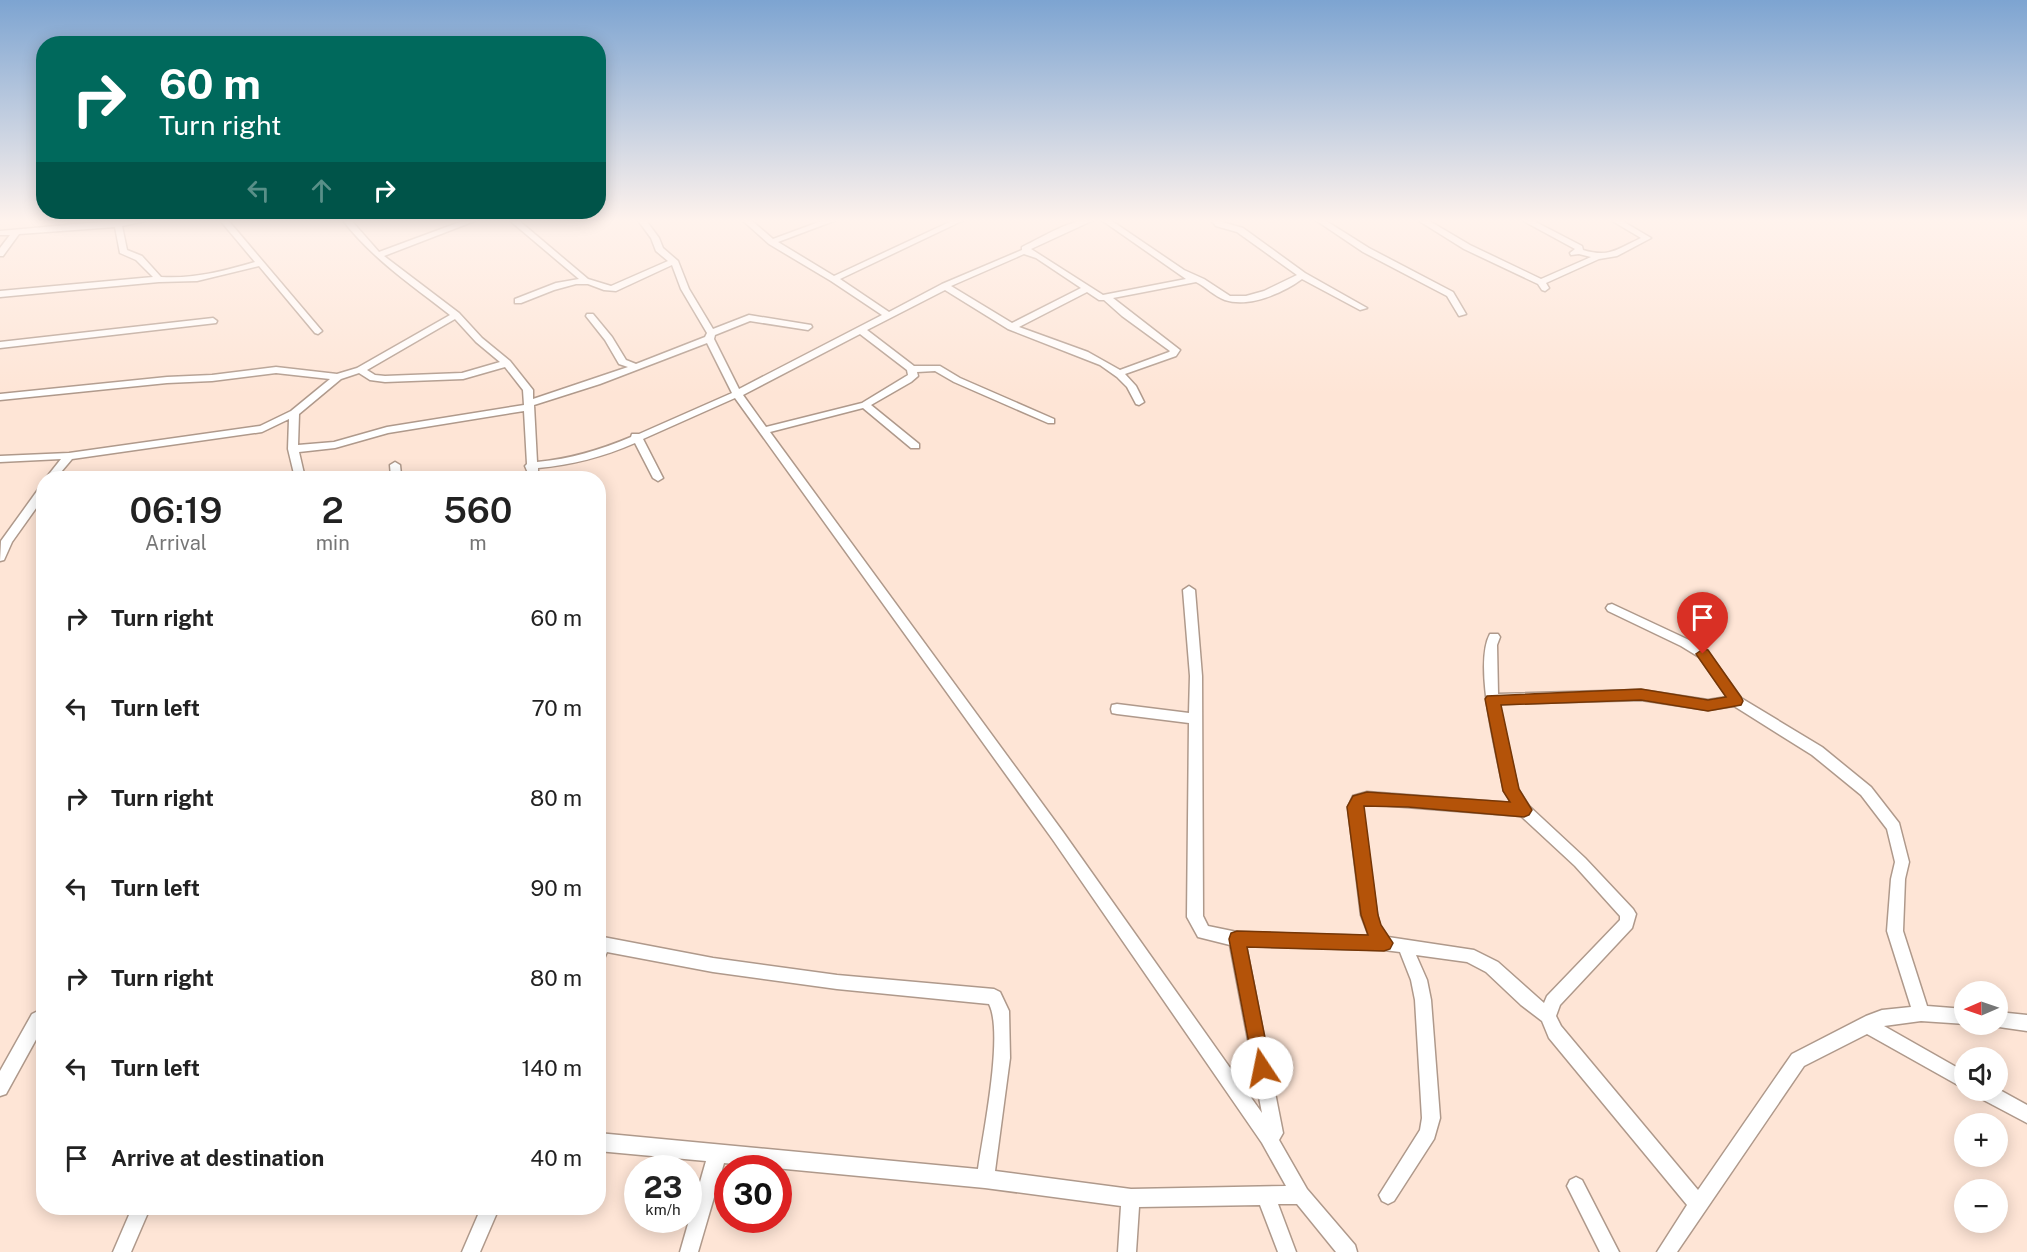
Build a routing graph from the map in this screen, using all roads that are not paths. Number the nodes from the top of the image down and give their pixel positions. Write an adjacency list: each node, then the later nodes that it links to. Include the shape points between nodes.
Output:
1 (200, 277): 17 (street)
2 (272, 277): 35 (street)
3 (407, 277): 28 (street)
4 (582, 277): 20 (street)
5 (639, 277): 20 (street, via 607,290)
6 (680, 277): 36 (street)
7 (831, 277): 18 (street)
8 (837, 277): 18 (street)
9 (964, 277): 21 (street)
10 (1068, 277): 22 (street)
11 (1190, 277): 19 (street)
12 (1299, 277): 19 (street, via 1273,290 1237,299)
13 (1308, 277): 26 (street)
14 (1418, 277): 27 (street, via 1450,294)
15 (1527, 277): 16 (street, via 1543,285)
16 (1558, 277)
17 (159, 279): 23 (street)
18 (834, 279): 30 (street)
19 (1193, 279): 24 (street)
20 (585, 280): 25 (street)
21 (945, 286): 30 (street); 33 (street)
22 (1086, 289): 24 (street); 33 (street)
23 (0, 294)
24 (1107, 298): 42 (street, via 1175,350)
25 (518, 301)
26 (1363, 308)
27 (1462, 314)
28 (456, 315): 38 (street); 41 (street)
29 (590, 316): 39 (street, via 622,362)
30 (889, 316): 34 (street)
31 (213, 321): 37 (street)
32 (808, 327): 36 (street, via 748,318)
33 (1011, 327): 42 (street, via 1070,347)
34 (861, 330): 40 (street); 44 (street)
35 (318, 331)
36 (710, 336): 39 (street); 44 (street)
37 (0, 345)
38 (507, 363): 41 (street, via 463,376 385,379 373,378); 48 (street, via 528,390)
39 (634, 366): 48 (street)
40 (912, 369): 47 (street, via 913,376 908,381); 50 (street, via 937,368)
41 (360, 370): 43 (street)
42 (1118, 374): 46 (street, via 1127,381)
43 (338, 378): 45 (street, via 276,370); 49 (street)
44 (737, 394): 51 (street); 52 (street)
45 (0, 398)
46 (1138, 402)
47 (865, 405): 51 (street); 53 (street)
48 (529, 406): 54 (street, via 387,430 335,445); 61 (street)
49 (294, 413): 54 (street); 55 (street, via 262,429)
50 (1051, 421)
51 (766, 430): 89 (street, via 1058,836)
52 (636, 436): 62 (street, via 596,455); 63 (street)
53 (915, 446)
54 (292, 449): 59 (street)
55 (69, 456): 56 (street); 58 (street)
56 (0, 459)
57 (395, 465): 60 (street)
58 (57, 471)
59 (298, 471)
60 (396, 471)
61 (532, 471)
62 (539, 471)
63 (658, 478)
64 (36, 500): 65 (street)
65 (0, 557)
66 (1189, 590): 72 (street)
67 (1612, 608): 70 (street, via 1703,654)
68 (1494, 637): 69 (street)
69 (1492, 699): 70 (street, via 1641,694 1708,705); 73 (street, via 1511,791)
70 (1736, 701): 78 (street, via 1817,751 1866,790 1894,827 1902,862 1895,930)
71 (1117, 709): 72 (street)
72 (1196, 719): 74 (street, via 1195,917 1203,932)
73 (1524, 810): 75 (street, via 1408,800 1358,800 1355,807 1370,915 1373,929); 79 (street, via 1628,914 1627,923 1553,1001)
74 (1237, 939): 75 (street); 89 (street, via 1274,1133)
75 (1384, 943): 77 (street)
76 (606, 945): 94 (street, via 713,965 994,997 1001,1011 1002,1058)
77 (1405, 947): 79 (street, via 1469,955 1492,967); 98 (street, via 1423,1000 1431,1118 1428,1133)
78 (1921, 1013): 80 (street); 84 (street)
79 (1548, 1016): 100 (street, via 1556,1032)
80 (1954, 1016)
81 (2008, 1021): 83 (street)
82 (36, 1023): 86 (street)
83 (2027, 1023)
84 (1866, 1024): 85 (street); 100 (street, via 1798,1060)
85 (1954, 1076)
86 (0, 1088)
87 (2003, 1101): 88 (street)
88 (2027, 1114)
89 (1268, 1137): 97 (street)
90 (606, 1143): 91 (street)
91 (717, 1155)
92 (792, 1160): 94 (street)
93 (714, 1165): 105 (street)
94 (985, 1179): 99 (street)
95 (1576, 1186): 109 (street)
96 (1265, 1195): 97 (street); 99 (street); 107 (street)
97 (1300, 1195): 108 (street)
98 (1388, 1195)
99 (1131, 1198): 106 (street)
100 (1699, 1205): 110 (street)
101 (138, 1215): 103 (street)
102 (487, 1215): 104 (street)
103 (122, 1252)
104 (471, 1252)
105 (689, 1252)
106 (1127, 1252)
107 (1287, 1252)
108 (1348, 1252)
109 (1610, 1252)
110 (1666, 1252)

